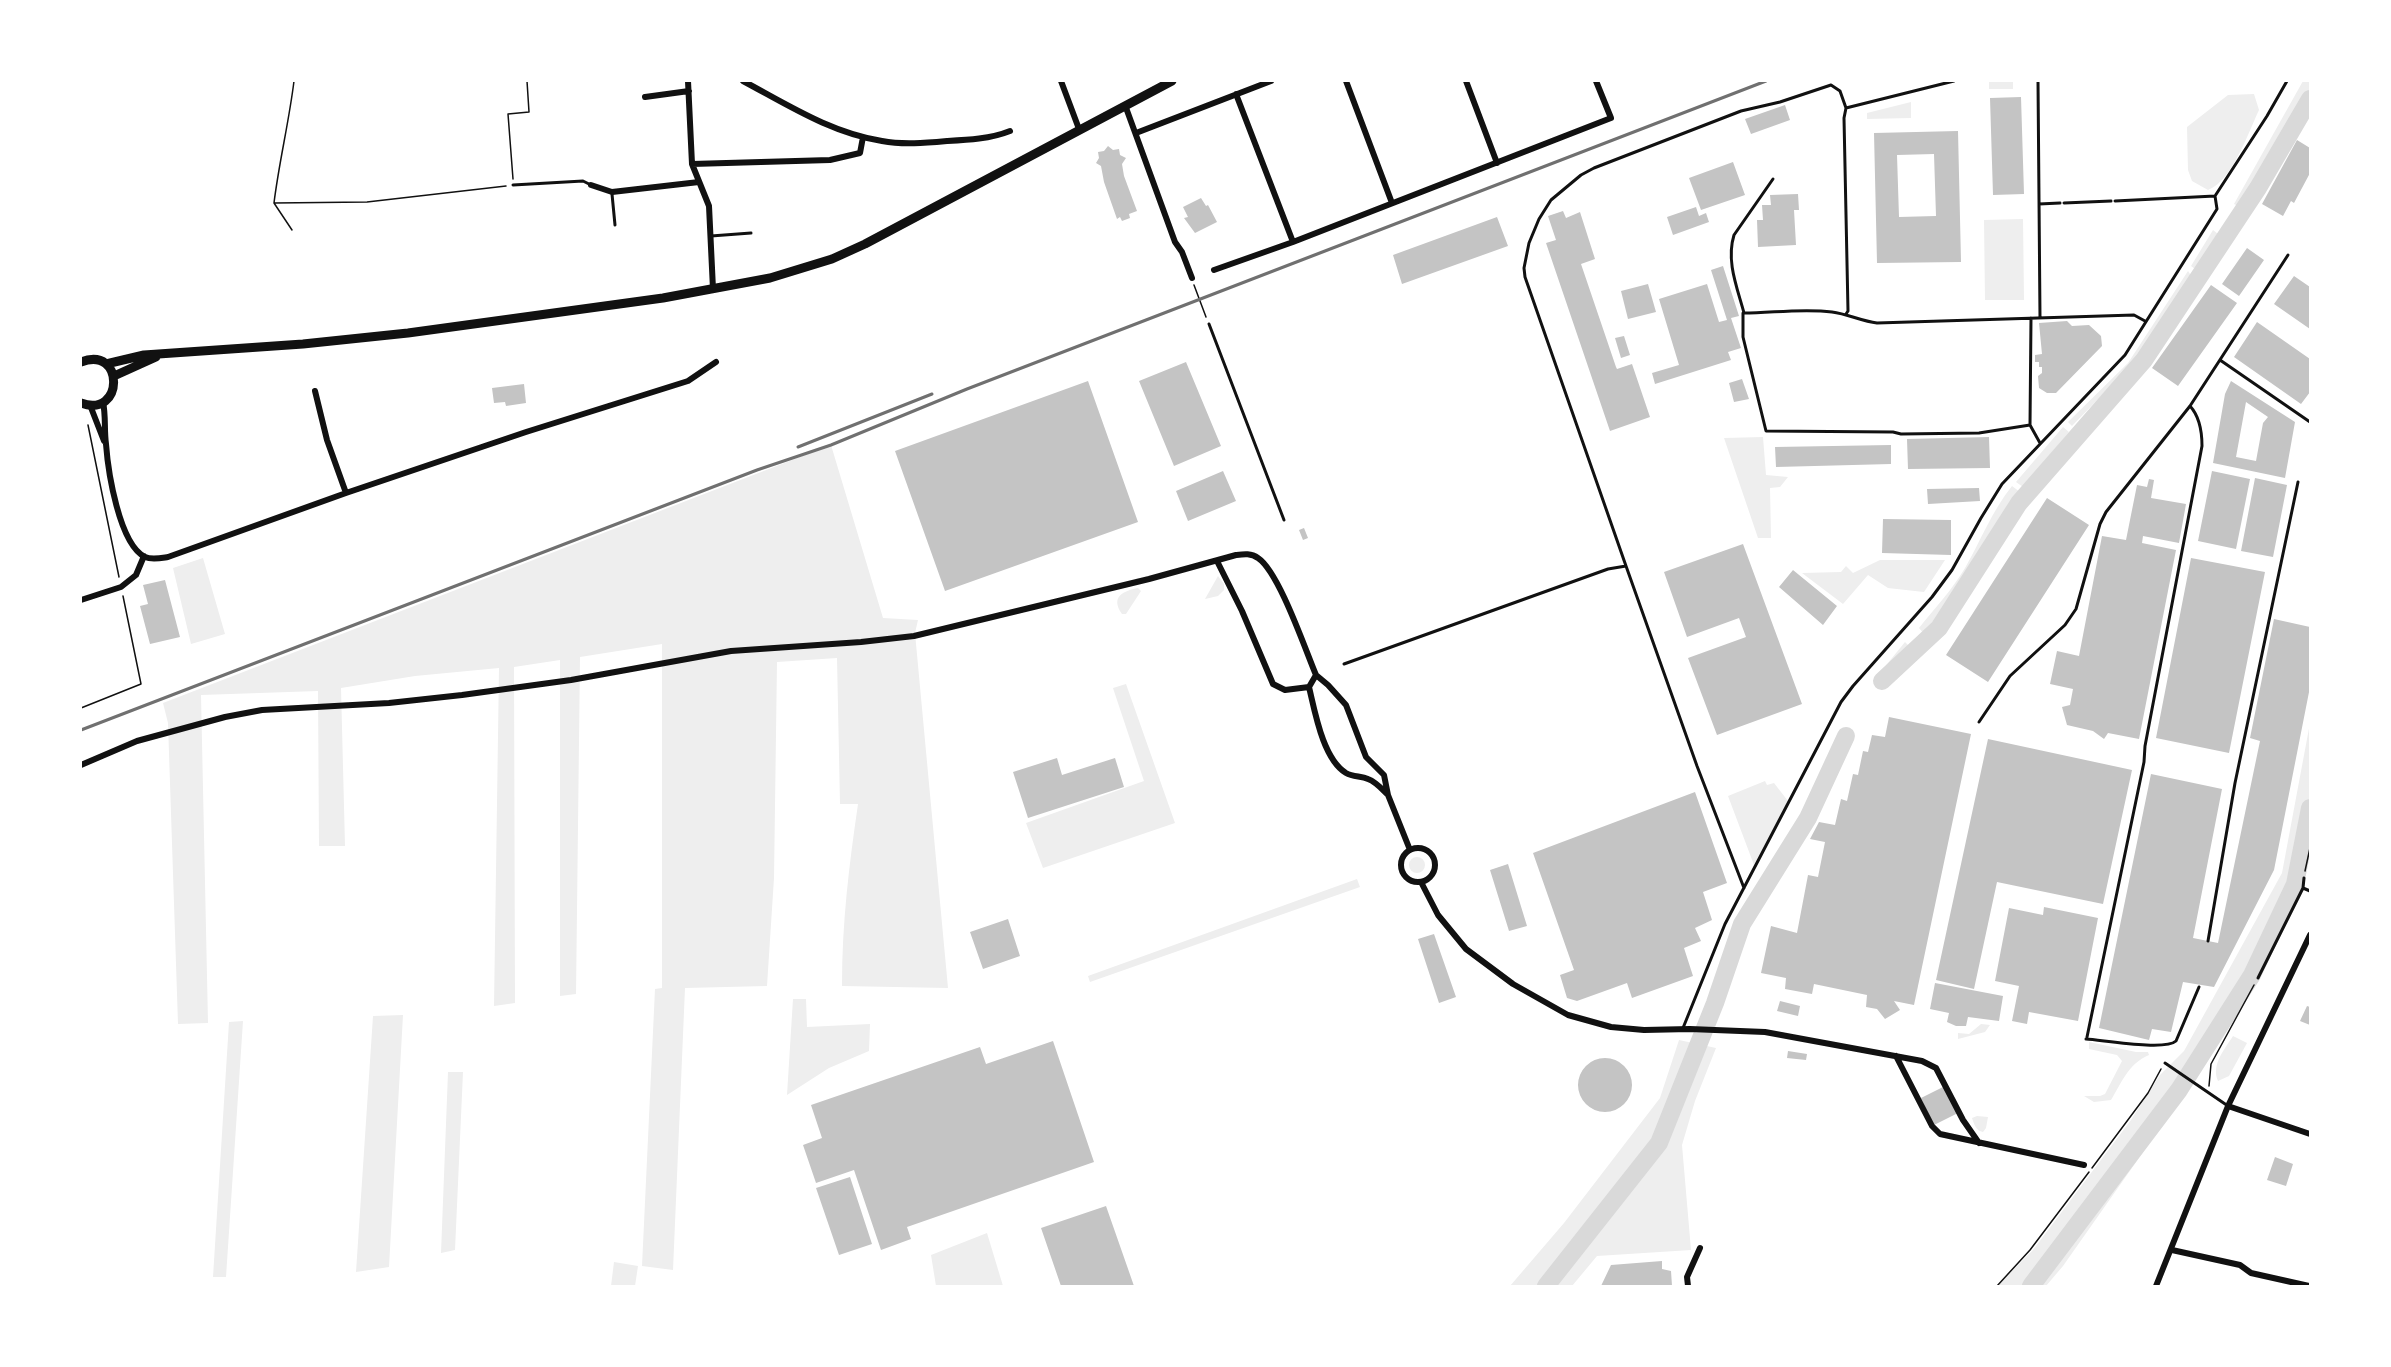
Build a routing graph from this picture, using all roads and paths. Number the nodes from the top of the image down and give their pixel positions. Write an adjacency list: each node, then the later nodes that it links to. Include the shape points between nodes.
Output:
1 (294, 81): 31 (path)
2 (527, 81): 27 (path, via 528,112 508,114)
3 (688, 81): 14 (street)
4 (743, 81): 22 (street, via 822,124)
5 (1060, 81): 19 (street)
6 (1172, 81): 17 (main road)
7 (1271, 81): 15 (street)
8 (1346, 81): 32 (street)
9 (1466, 81): 23 (street)
10 (1596, 81): 23 (street, via 1611,118)
11 (1954, 81): 18 (lane)
12 (2038, 81): 33 (lane)
13 (2287, 81): 30 (lane)
14 (689, 91): 16 (street); 24 (street)
15 (1236, 94): 21 (street); 38 (street)
16 (645, 97)
17 (1125, 105): 19 (main road); 21 (street)
18 (1846, 108): 44 (lane); 69 (lane, via 1838,88 1826,85 1741,111 1594,168 1561,189 1545,207 1526,256 1528,286)
19 (1079, 129): 42 (main road, via 832,259 770,278)
20 (1010, 131): 22 (street, via 994,137 911,144)
21 (1136, 133): 41 (street)
22 (863, 137): 24 (street, via 860,153 830,160)
23 (1497, 163): 32 (street)
24 (692, 164): 26 (street)
25 (1773, 179): 43 (lane, via 1731,243 1730,263)
26 (699, 182): 29 (street); 37 (street, via 709,206)
27 (513, 185): 28 (lane, via 583,181); 31 (path, via 367,202)
28 (591, 185): 29 (street)
29 (612, 192): 34 (lane)
30 (2215, 196): 33 (lane); 47 (lane, via 2217,209)
31 (274, 203): 35 (path)
32 (1392, 203): 38 (street)
33 (2039, 204): 46 (lane)
34 (615, 225)
35 (292, 230)
36 (751, 233): 37 (lane)
37 (711, 236): 42 (street)
38 (1293, 242): 40 (street)
39 (2288, 255): 50 (lane)
40 (1214, 270)
41 (1192, 278): 48 (path)
42 (714, 289): 49 (main road, via 408,333 296,345)
43 (1743, 313): 44 (lane); 61 (lane, via 1743,337 1766,431 1967,433)
44 (1846, 314): 45 (lane, via 1877,323)
45 (2031, 318): 46 (lane); 61 (lane)
46 (2040, 318): 47 (lane, via 2134,315)
47 (2145, 321): 62 (lane, via 2125,355)
48 (1209, 324): 66 (lane)
49 (166, 352): 53 (main road); 54 (main road)
50 (2220, 360): 58 (lane); 60 (lane)
51 (81, 362): 53 (main road, via 94,359)
52 (716, 362): 65 (street, via 688,381)
53 (106, 364): 54 (main road)
54 (114, 376): 56 (main road, via 112,393)
55 (315, 391): 65 (street)
56 (103, 402): 57 (main road); 63 (street)
57 (86, 404): 63 (street)
58 (2190, 406): 76 (lane, via 2106,512 2073,614 2010,676); 89 (lane, via 2199,421 2202,446 2144,762 2086,1038 2172,1044)
59 (87, 418): 70 (path)
60 (2310, 422)
61 (2030, 425): 62 (lane)
62 (2040, 443): 83 (lane, via 2002,484 1960,558 1932,597 1841,702)
63 (105, 444): 67 (street, via 124,532)
64 (2298, 482): 87 (lane, via 2235,783)
65 (346, 493): 67 (street, via 168,557)
66 (1284, 520)
67 (144, 556): 70 (street, via 136,575)
68 (1217, 561): 73 (street, via 1249,554 1259,558 1277,583); 74 (street, via 1273,684 1285,690); 77 (street, via 914,636 731,651 462,695 225,717 137,741)
69 (1626, 566): 72 (lane, via 1608,569); 83 (lane)
70 (121, 587): 71 (street); 75 (path, via 141,684)
71 (81, 600)
72 (1344, 664)
73 (1316, 675): 74 (street); 78 (street, via 1346,705 1366,757 1383,775)
74 (1309, 687): 78 (street, via 1324,741 1337,766 1349,775 1378,784)
75 (81, 708)
76 (1979, 722)
77 (81, 765)
78 (1388, 795): 80 (street)
79 (2310, 848): 81 (path)
80 (1410, 849): 82 (street, via 1402,862 1403,872 1410,880); 82 (street, via 1423,848 1435,859 1432,874)
81 (2304, 878): 84 (lane)
82 (1420, 882): 90 (street, via 1438,915 1466,949 1540,1000 1592,1023 1644,1030)
83 (1744, 888): 90 (lane)
84 (2303, 888): 85 (lane); 88 (lane)
85 (2310, 891)
86 (2310, 935): 94 (street)
87 (2208, 941)
88 (2258, 978): 93 (path, via 2211,1064)
89 (2199, 987)
90 (1682, 1029): 91 (street, via 1765,1032)
91 (1896, 1056): 96 (street, via 1936,1068); 96 (street, via 1936,1132)
92 (2165, 1063): 93 (lane); 101 (path, via 2148,1094 2037,1242)
93 (2209, 1094): 94 (lane)
94 (2228, 1106): 95 (street); 99 (street)
95 (2310, 1134)
96 (1979, 1143): 97 (street)
97 (2084, 1165)
98 (1700, 1248): 100 (street, via 1687,1276)
99 (2172, 1250): 102 (street); 103 (street)
100 (1688, 1286)
101 (1996, 1286)
102 (2156, 1286)
103 (2309, 1286)

